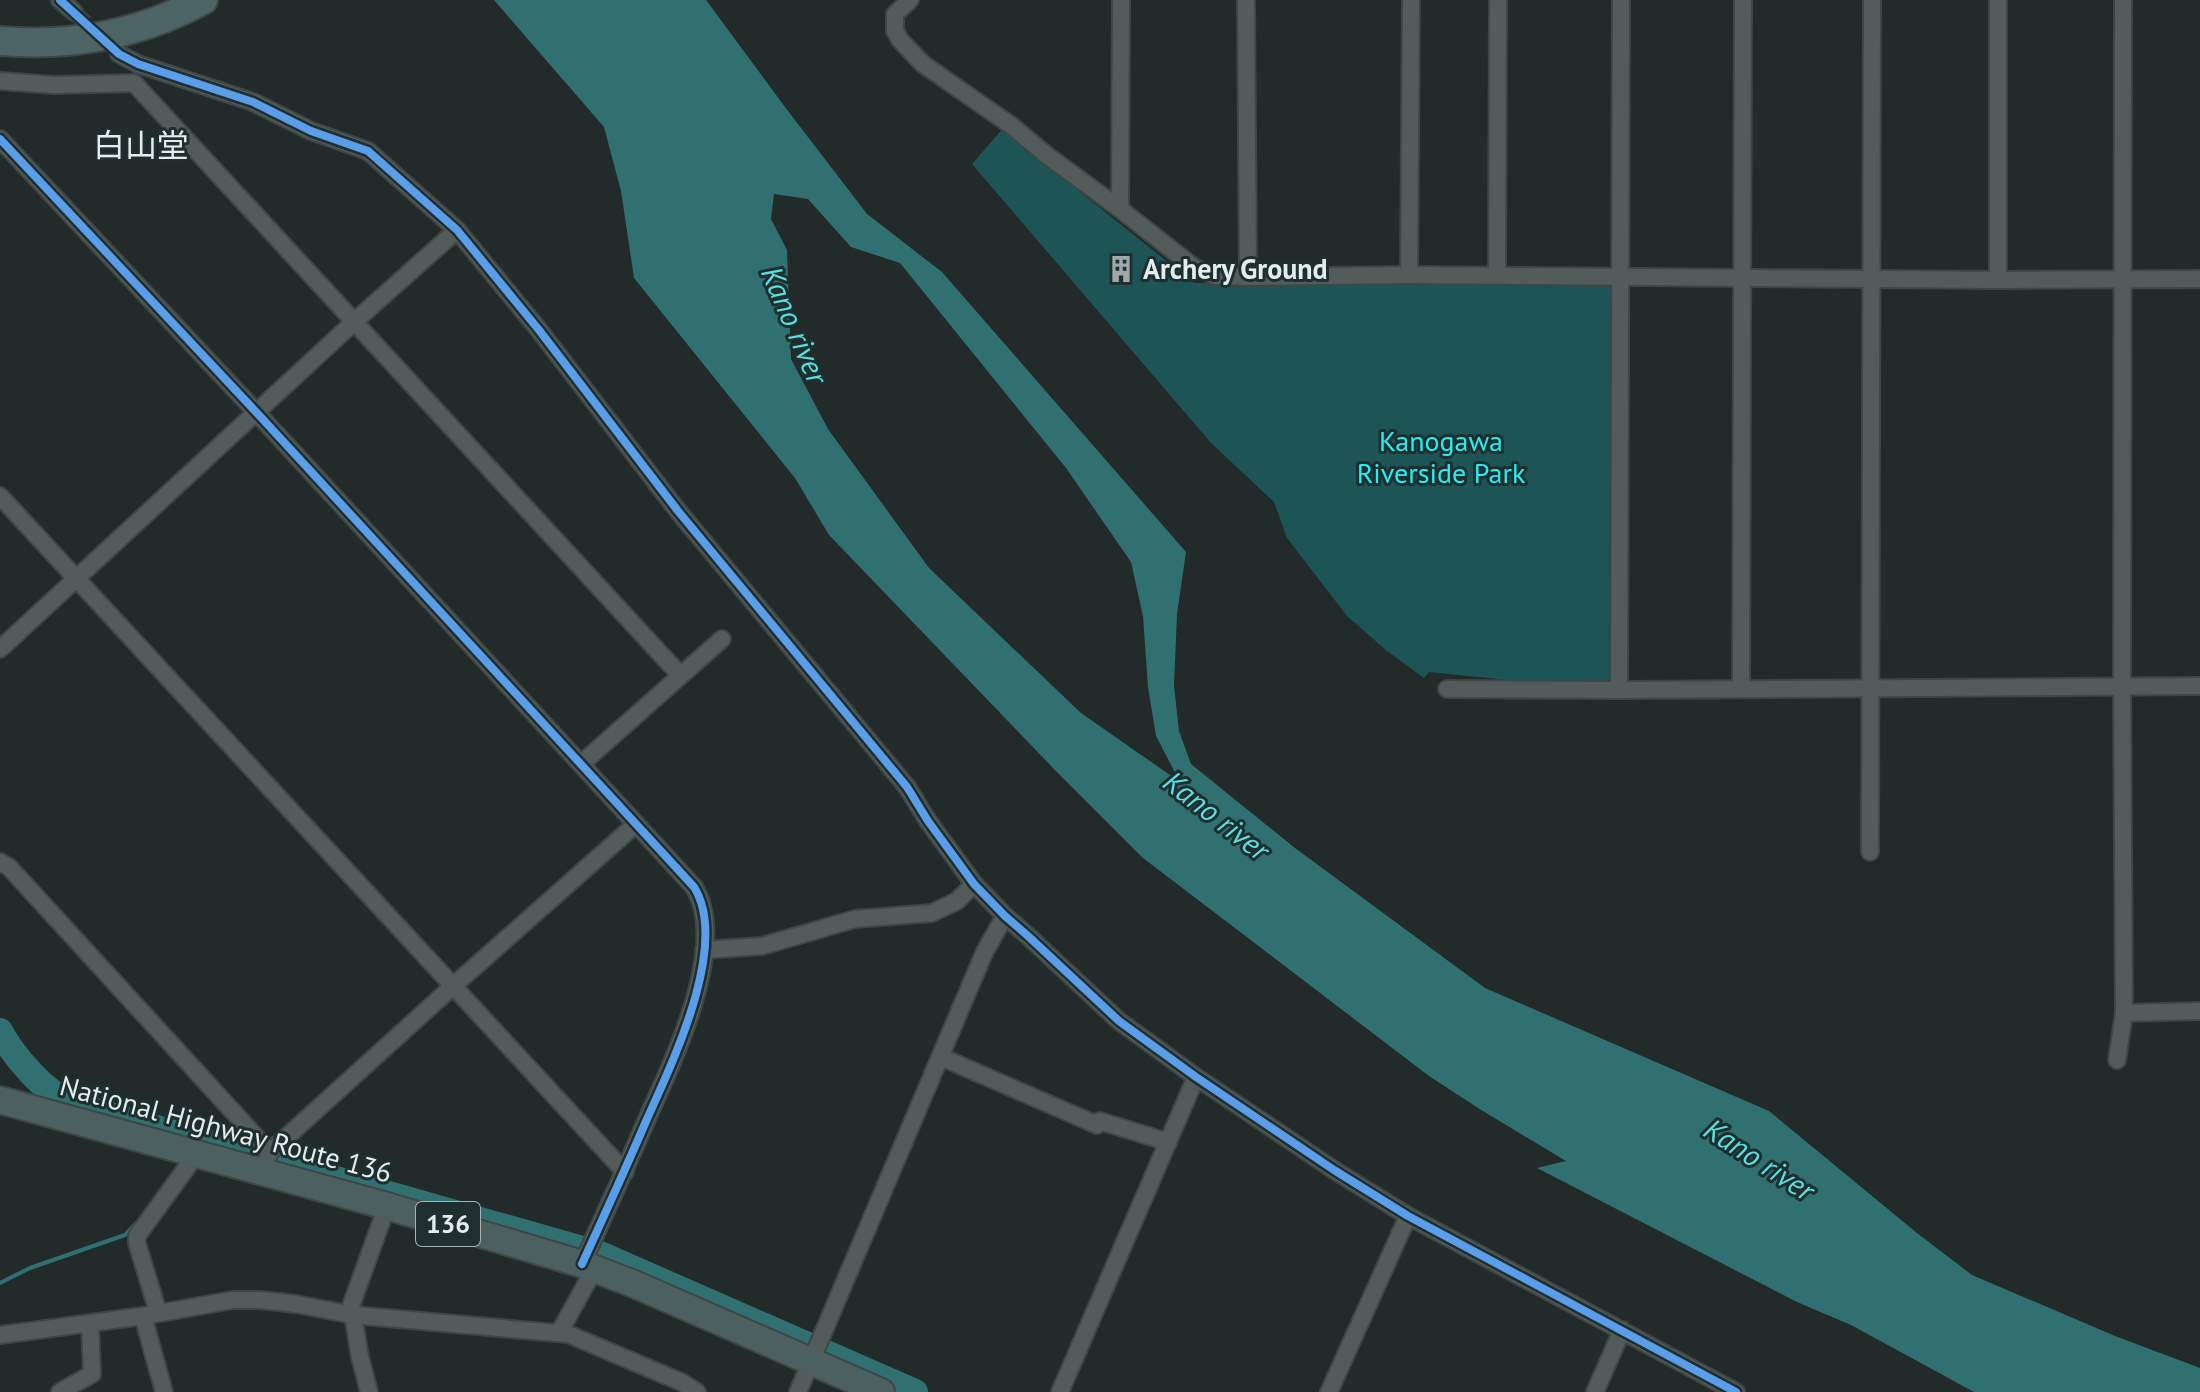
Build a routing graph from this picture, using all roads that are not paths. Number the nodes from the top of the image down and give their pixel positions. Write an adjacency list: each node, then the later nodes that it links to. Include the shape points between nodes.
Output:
1 (60, 0): 14 (street)
2 (189, 0): 15 (highway)
3 (203, 0): 15 (highway)
4 (910, 0): 21 (street, via 895,14 895,31 923,64)
5 (1121, 0): 21 (street)
6 (1246, 0): 25 (street)
7 (1411, 0): 23 (street)
8 (1498, 0): 24 (street)
9 (1621, 0): 26 (street)
10 (1743, 0): 27 (street)
11 (1872, 0): 30 (street)
12 (1998, 0): 31 (street)
13 (2123, 0): 28 (street)
14 (74, 12)
15 (154, 19): 16 (highway, via 74,34); 17 (highway, via 139,28 91,39)
16 (0, 33)
17 (0, 41)
18 (119, 54): 22 (street, via 368,151)
19 (0, 81): 32 (street, via 134,83)
20 (0, 139): 33 (street)
21 (1120, 209): 25 (street, via 1199,271)
22 (457, 230): 32 (street); 49 (street, via 678,511 907,787)
23 (1409, 275): 24 (street); 25 (street)
24 (1497, 276): 26 (street)
25 (1248, 277)
26 (1620, 277): 27 (street); 44 (street)
27 (1744, 277): 30 (street); 41 (street)
28 (2124, 279): 29 (street); 31 (street); 39 (street)
29 (2200, 279)
30 (1871, 280): 31 (street); 42 (street)
31 (1998, 280)
32 (355, 321): 33 (street); 38 (street)
33 (257, 413): 35 (street); 45 (street)
34 (0, 496): 35 (street)
35 (77, 578): 37 (street); 52 (street)
36 (722, 639): 38 (street)
37 (0, 649)
38 (680, 675): 45 (street)
39 (2122, 685): 40 (street); 42 (street); 54 (street)
40 (2200, 686)
41 (1741, 688): 42 (street); 44 (street)
42 (1870, 688): 47 (street)
43 (1447, 689): 44 (street)
44 (1619, 690)
45 (581, 764): 46 (street)
46 (636, 824): 51 (street, via 699,896); 52 (street)
47 (1870, 852)
48 (0, 862): 61 (street)
49 (974, 884): 50 (street); 51 (street, via 957,901 932,913 855,919 762,946)
50 (1005, 916): 55 (street); 57 (street, via 1119,1021)
51 (704, 950): 62 (street, via 688,1024)
52 (452, 987): 61 (street); 62 (street)
53 (2200, 1011): 54 (street)
54 (2124, 1013): 56 (street)
55 (941, 1057): 59 (street, via 1097,1125 1100,1121); 72 (street)
56 (2117, 1060)
57 (1196, 1077): 59 (street); 64 (street)
58 (0, 1100): 60 (highway, National Highway Route 136 / 136)
59 (1168, 1142): 79 (street)
60 (194, 1153): 61 (highway, National Highway Route 136 / 136); 66 (street, via 137,1236)
61 (266, 1162): 63 (highway, National Highway Route 136 / 136)
62 (625, 1172): 65 (street)
63 (387, 1206): 65 (highway, National Highway Route 136 / 136); 67 (street)
64 (1408, 1216): 69 (street); 80 (street)
65 (588, 1266): 70 (street); 72 (highway, National Highway Route 136 / 136)
66 (150, 1314): 67 (street, via 260,1300); 68 (street); 74 (street)
67 (350, 1314): 70 (street); 75 (street)
68 (90, 1324): 71 (street); 73 (street, via 92,1374)
69 (1622, 1330): 81 (street); 82 (street)
70 (559, 1333): 76 (street, via 579,1337)
71 (0, 1335)
72 (811, 1360): 77 (street); 78 (highway, National Highway Route 136 / 136)
73 (60, 1392)
74 (164, 1392)
75 (369, 1392)
76 (697, 1392)
77 (798, 1392)
78 (881, 1392)
79 (1060, 1392)
80 (1329, 1392)
81 (1595, 1392)
82 (1736, 1392)

